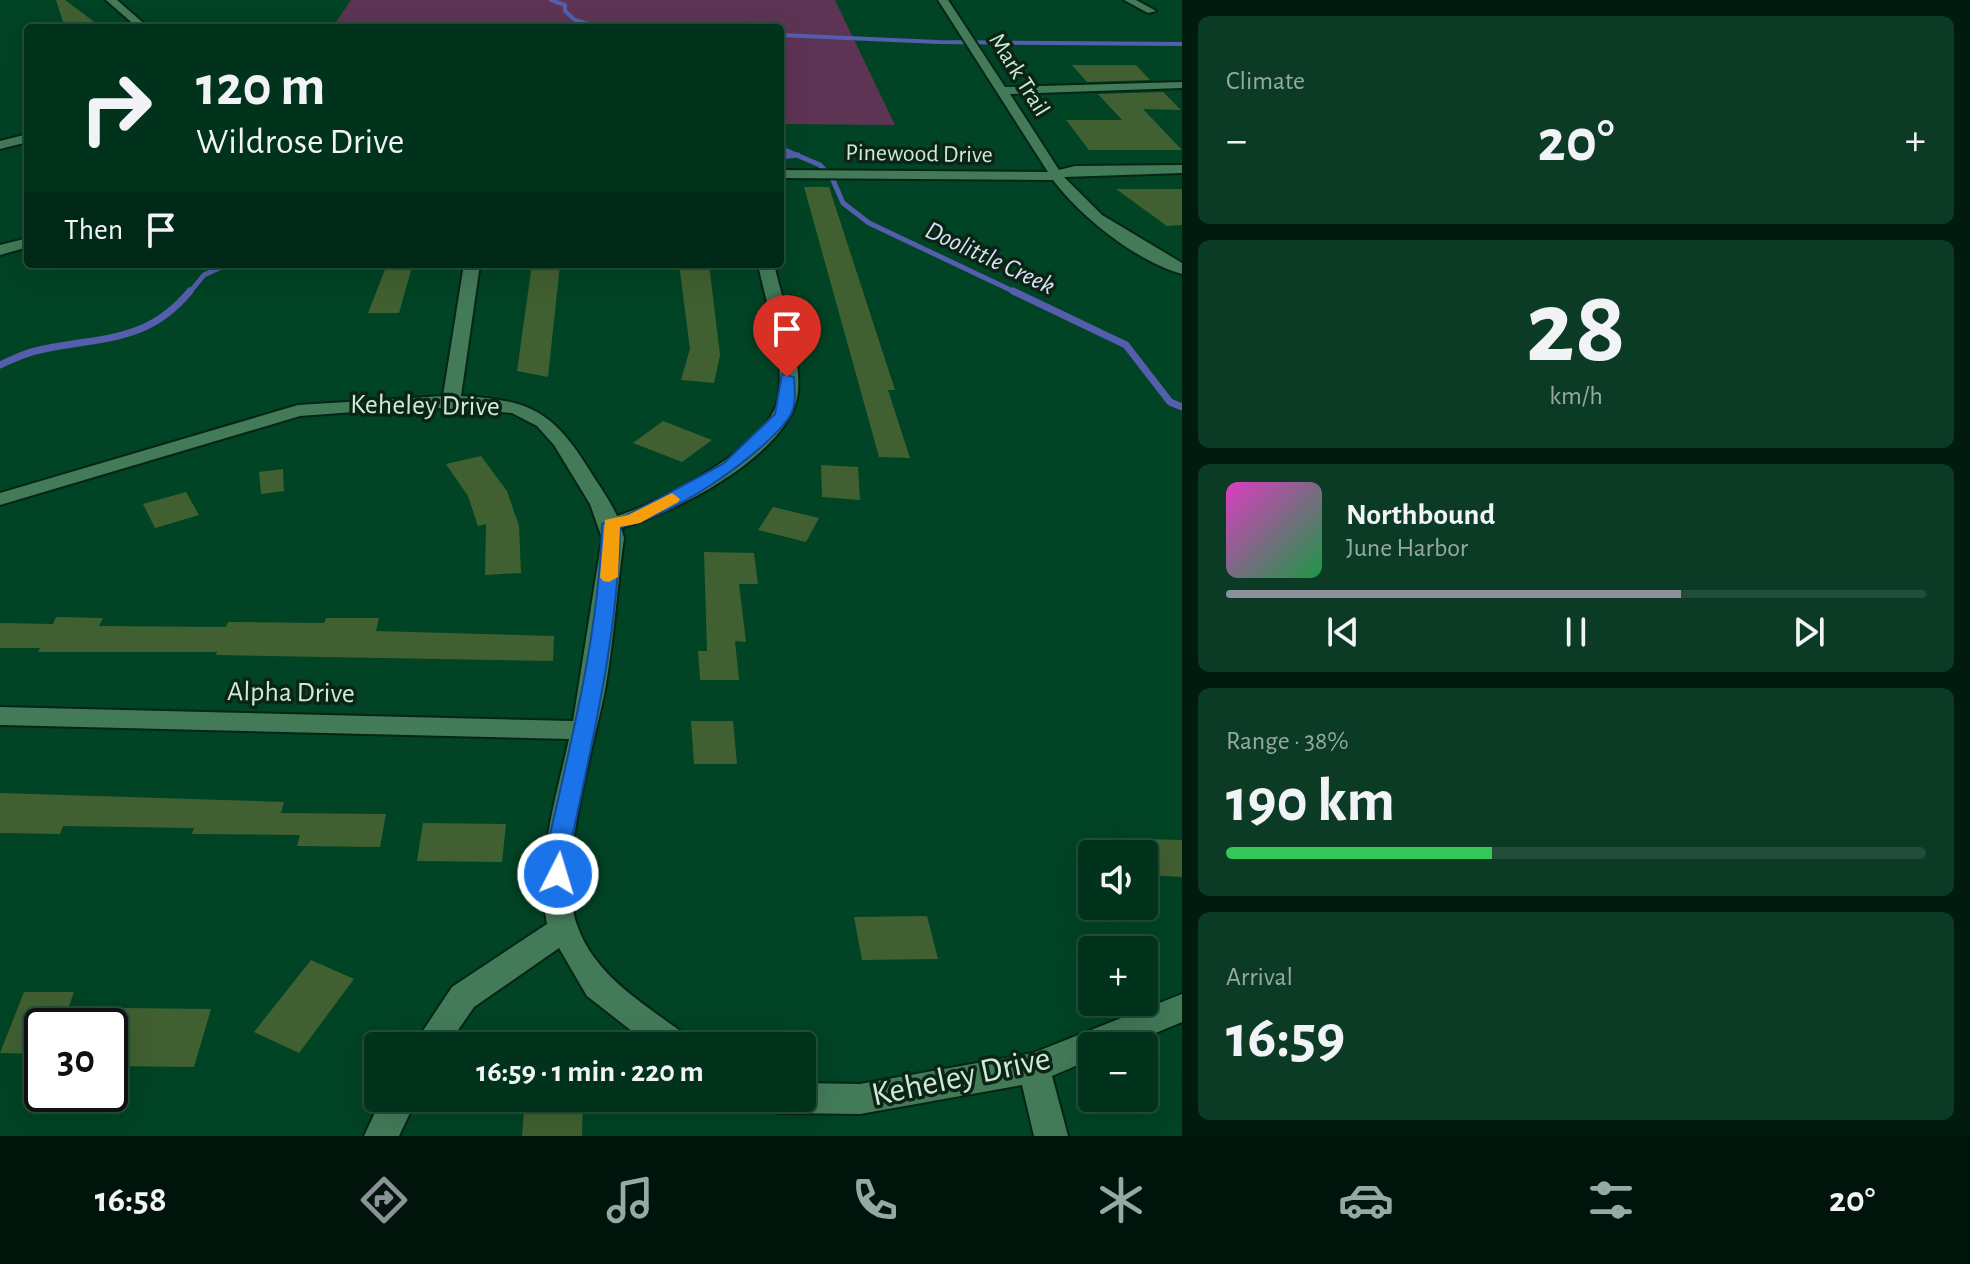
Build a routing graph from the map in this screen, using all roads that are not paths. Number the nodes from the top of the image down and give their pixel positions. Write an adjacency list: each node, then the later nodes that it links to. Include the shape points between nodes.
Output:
1 (111, 0): 5 (street)
2 (943, 0): 7 (street, Mark Trail)
3 (1129, 0): 4 (street)
4 (1151, 11)
5 (139, 24)
6 (1182, 85): 7 (street)
7 (1002, 91): 12 (street, Mark Trail)
8 (24, 139): 9 (street)
9 (0, 145)
10 (1182, 169): 12 (street, via 1075,170)
11 (784, 174): 12 (street, Pinewood Drive)
12 (1056, 175): 17 (street, Mark Trail, via 1098,222)
13 (24, 243): 14 (street)
14 (0, 250)
15 (471, 268): 18 (street)
16 (767, 268): 20 (street, via 787,377 782,416 729,467 633,520)
17 (1182, 269)
18 (451, 403): 19 (street, Keheley Drive, via 377,402 298,411); 20 (street, Keheley Drive, via 519,408 540,419 557,434)
19 (0, 499)
20 (611, 524): 22 (street, via 610,572 593,687)
21 (0, 716): 22 (street, Alpha Drive)
22 (581, 730): 23 (street, via 559,848 557,900)
23 (563, 929): 25 (street, via 463,997); 26 (street, via 598,987)
24 (1182, 1008): 27 (street, Keheley Drive)
25 (439, 1032)
26 (657, 1032)
27 (1034, 1068): 28 (street, Keheley Drive, via 860,1099); 31 (street)
28 (816, 1098)
29 (393, 1112): 30 (street)
30 (381, 1136)
31 (1051, 1136)

